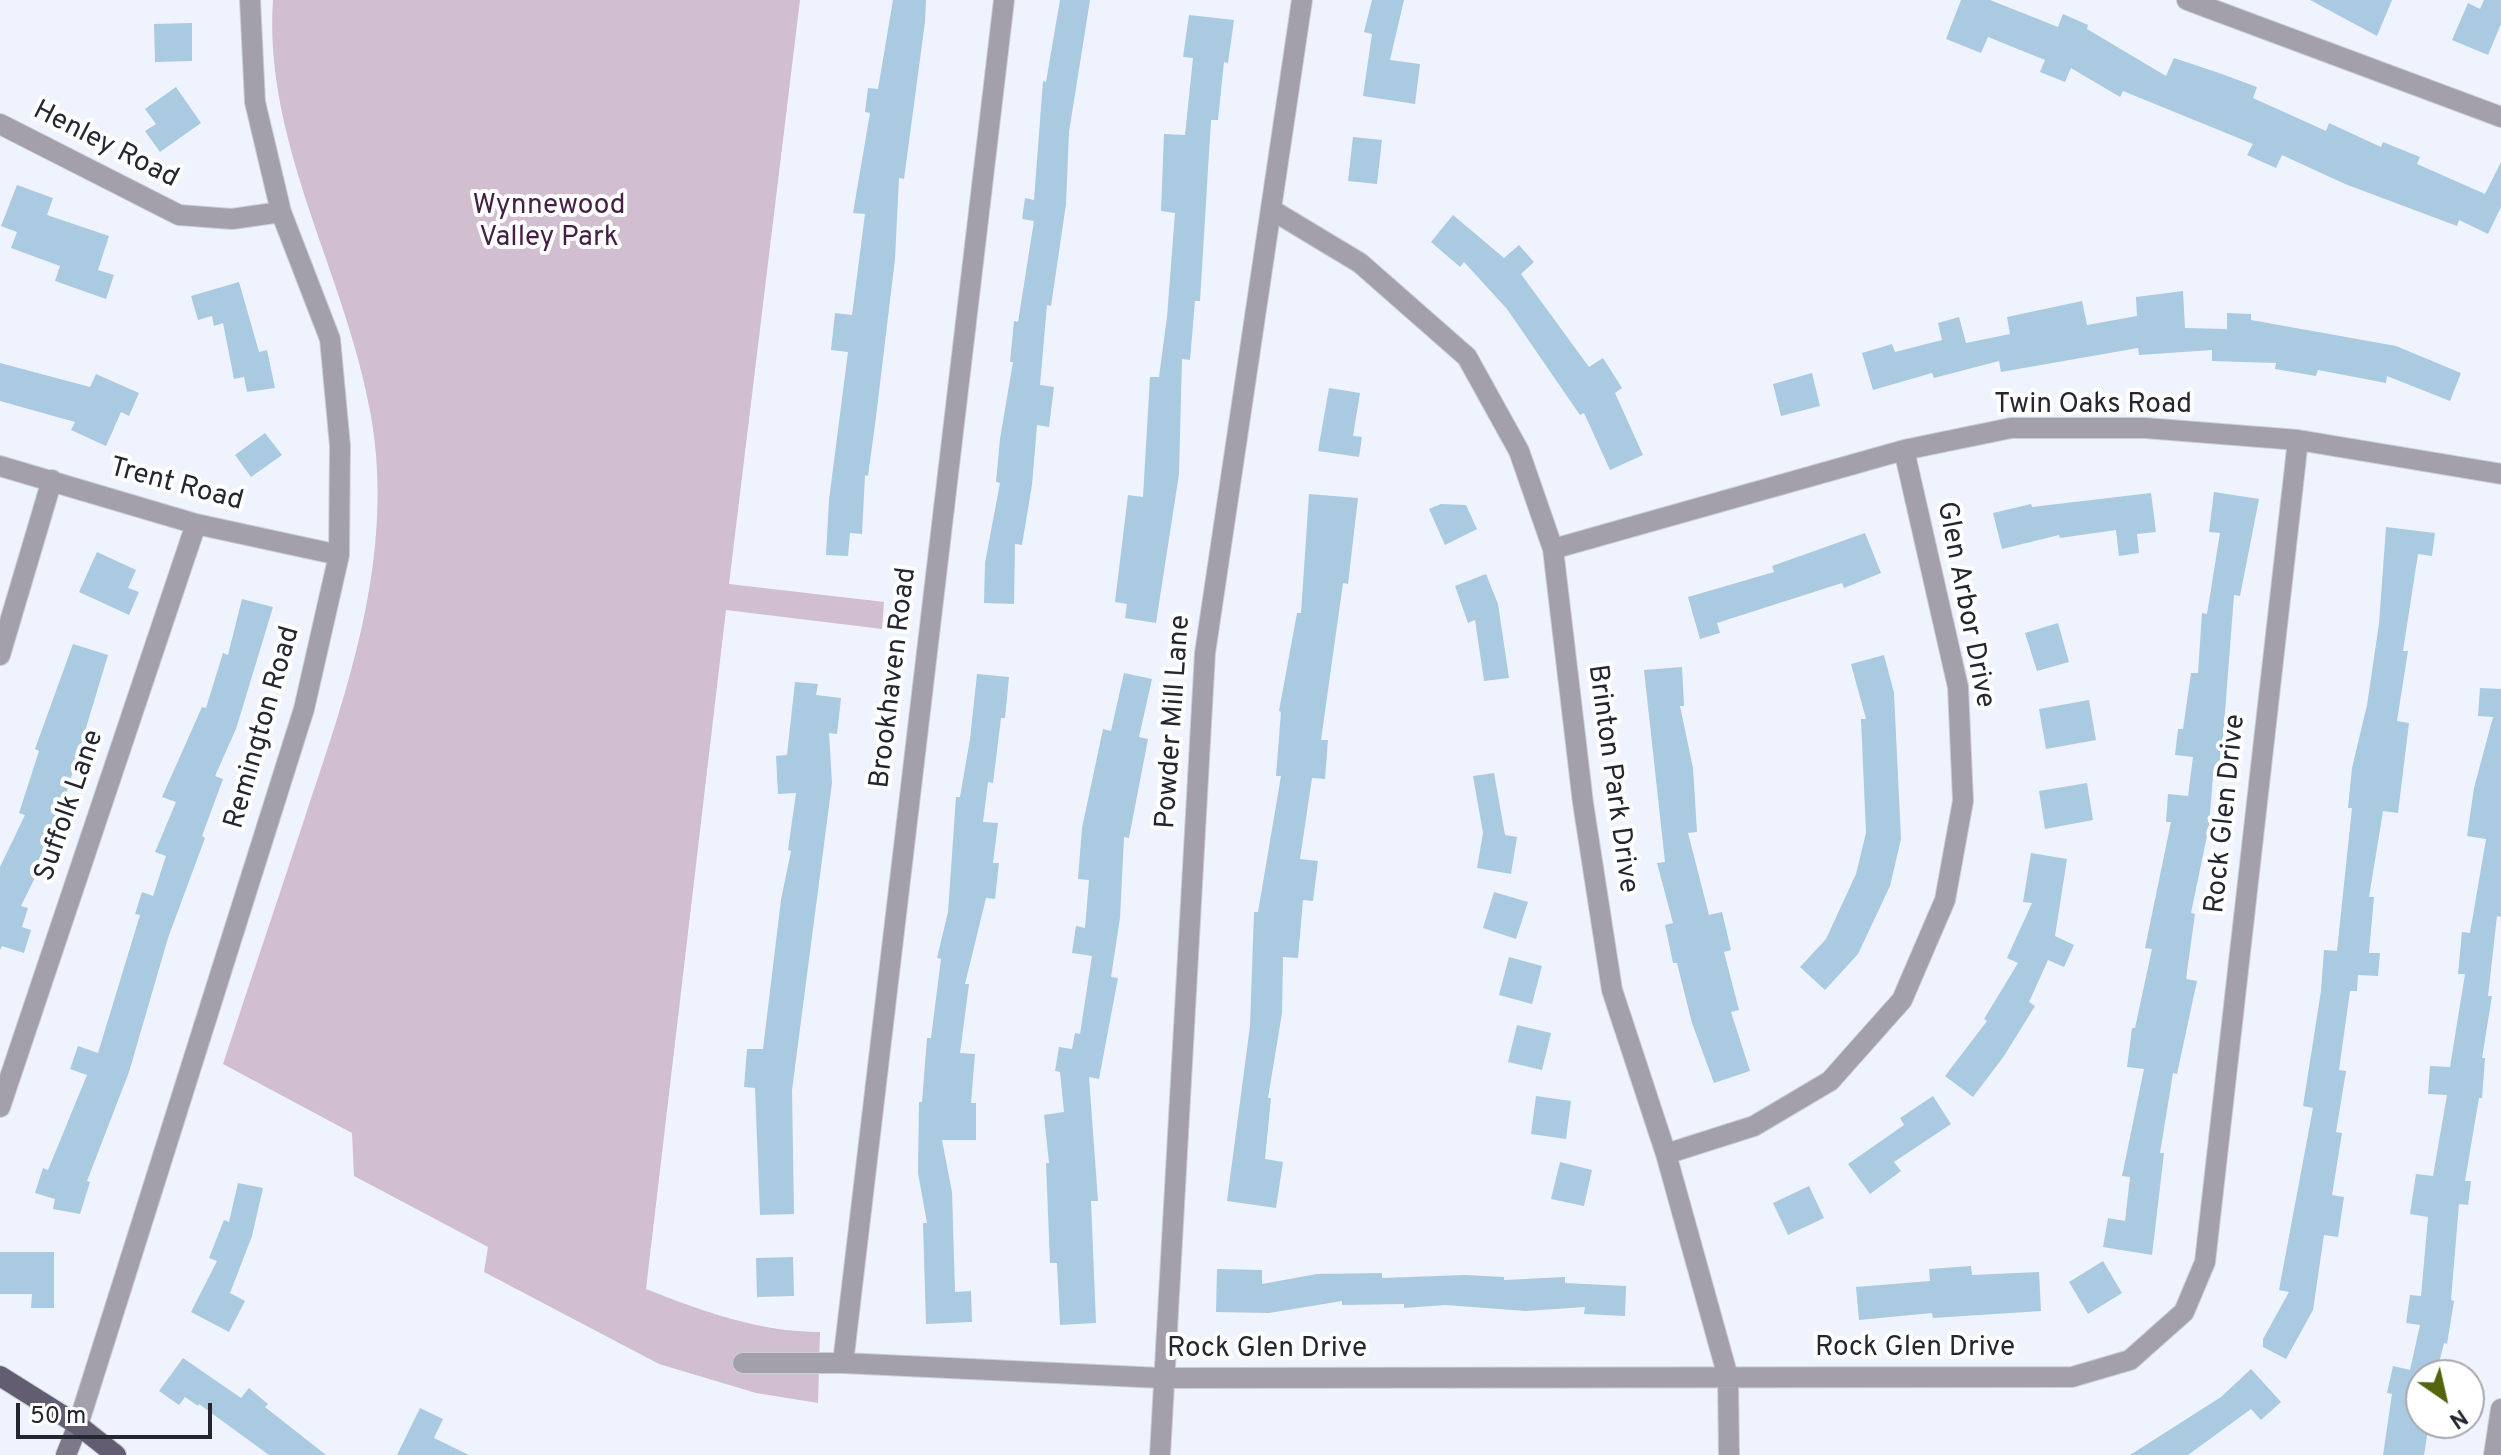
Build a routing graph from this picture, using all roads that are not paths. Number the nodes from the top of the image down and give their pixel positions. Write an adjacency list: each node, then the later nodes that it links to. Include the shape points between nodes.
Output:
1 (250, 0): 8 (street, Remington Road, via 255,102)
2 (1004, 0): 21 (street, Brookhaven Road)
3 (1302, 0): 7 (street, Powder Mill Lane)
4 (2187, 0): 5 (street)
5 (2501, 117)
6 (0, 124): 8 (street, Henley Road, via 179,215 232,219)
7 (1272, 210): 15 (street, Brinton Park Drive, via 1360,263 1467,357 1519,451); 24 (street, Powder Mill Lane, via 1205,653)
8 (281, 212): 16 (street, Remington Road, via 330,339 340,446)
9 (2298, 440): 10 (street, Twin Oaks Road, via 2145,428 2011,428); 12 (street, Twin Oaks Road); 23 (street, Rock Glen Drive, via 2205,1262 2184,1312 2130,1360 2072,1377)
10 (1904, 450): 15 (street, Twin Oaks Road); 19 (street, Glen Arbor Drive, via 1958,687 1963,801 1945,900 1902,1000 1830,1081 1754,1126)
11 (0, 466): 13 (street, Trent Road)
12 (2501, 474)
13 (52, 480): 14 (street, Trent Road); 17 (street)
14 (196, 524): 16 (street, Trent Road); 18 (street, Suffolk Lane)
15 (1553, 549): 19 (street, Brinton Park Drive, via 1612,990)
16 (339, 555): 26 (street, Remington Road, via 304,709)
17 (0, 655)
18 (0, 1107)
19 (1666, 1154): 23 (street, Brinton Park Drive)
20 (743, 1363): 21 (street, Rock Glen Drive)
21 (843, 1363): 24 (street, Rock Glen Drive)
22 (0, 1376): 26 (main road)
23 (1728, 1377): 24 (street, Rock Glen Drive); 30 (street, Brinton Park Drive)
24 (1161, 1378): 29 (street, Powder Mill Lane)
25 (2501, 1409): 31 (street)
26 (78, 1425): 27 (main road, Remington Road); 28 (main road)
27 (66, 1455)
28 (116, 1455)
29 (1160, 1455)
30 (1729, 1455)
31 (2494, 1455)

